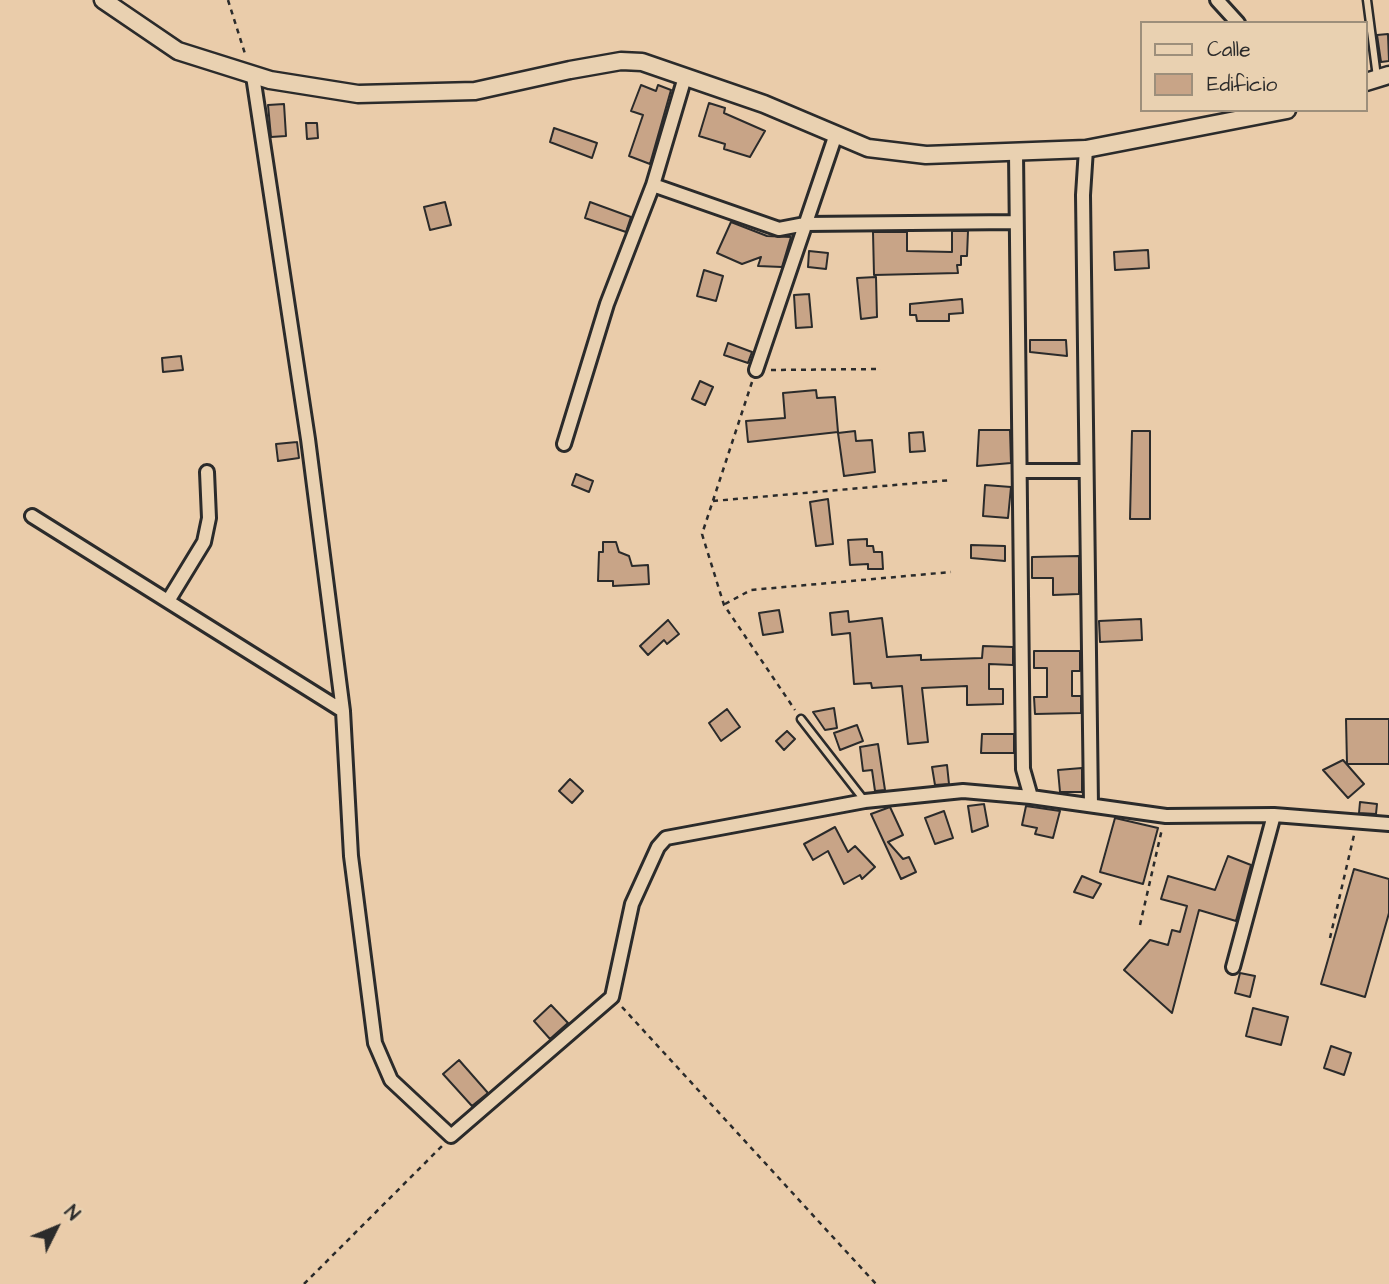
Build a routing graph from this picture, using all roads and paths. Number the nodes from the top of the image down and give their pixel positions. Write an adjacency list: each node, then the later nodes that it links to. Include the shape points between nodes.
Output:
1 (103, 0): 6 (street, via 178,51)
2 (228, 0): 6 (path)
3 (1217, 0): 5 (street)
4 (1367, 0): 8 (lane)
5 (1236, 21)
6 (253, 76): 7 (street, via 358,94 475,91 621,61 642,62); 28 (street, via 306,425)
7 (685, 77): 10 (street, via 764,104); 13 (street)
8 (1377, 79)
9 (1277, 112): 11 (street)
10 (835, 136): 12 (street, via 868,148 926,155); 15 (street)
11 (1086, 149): 12 (street); 20 (street)
12 (1016, 153): 14 (street)
13 (653, 185): 15 (street, via 779,229); 18 (street, via 607,304)
14 (1016, 222): 15 (street); 19 (street)
15 (805, 224): 17 (street)
16 (881, 369): 17 (path)
17 (756, 370): 23 (path)
18 (564, 444)
19 (1021, 471): 20 (street); 30 (street, via 1023,769)
20 (1086, 471): 32 (street)
21 (206, 472): 26 (street, via 209,519 204,542)
22 (952, 480): 23 (path)
23 (713, 501): 27 (path, via 702,534)
24 (32, 516): 26 (street)
25 (951, 572): 27 (path, via 751,590)
26 (168, 601): 28 (street)
27 (724, 605): 29 (path)
28 (343, 711): 41 (street, via 351,856 375,1043 391,1080)
29 (800, 719): 31 (lane)
30 (1031, 797): 31 (street, via 962,791); 32 (street)
31 (865, 801): 40 (street, via 666,838 632,904)
32 (1091, 805): 34 (street)
33 (1274, 815): 34 (street); 35 (street); 39 (street)
34 (1166, 816): 37 (path)
35 (1357, 821): 36 (street); 38 (path)
36 (1389, 824)
37 (1140, 925)
38 (1330, 938)
39 (1233, 967)
40 (612, 997): 41 (street); 43 (path)
41 (451, 1136): 42 (path)
42 (304, 1284)
43 (876, 1284)

